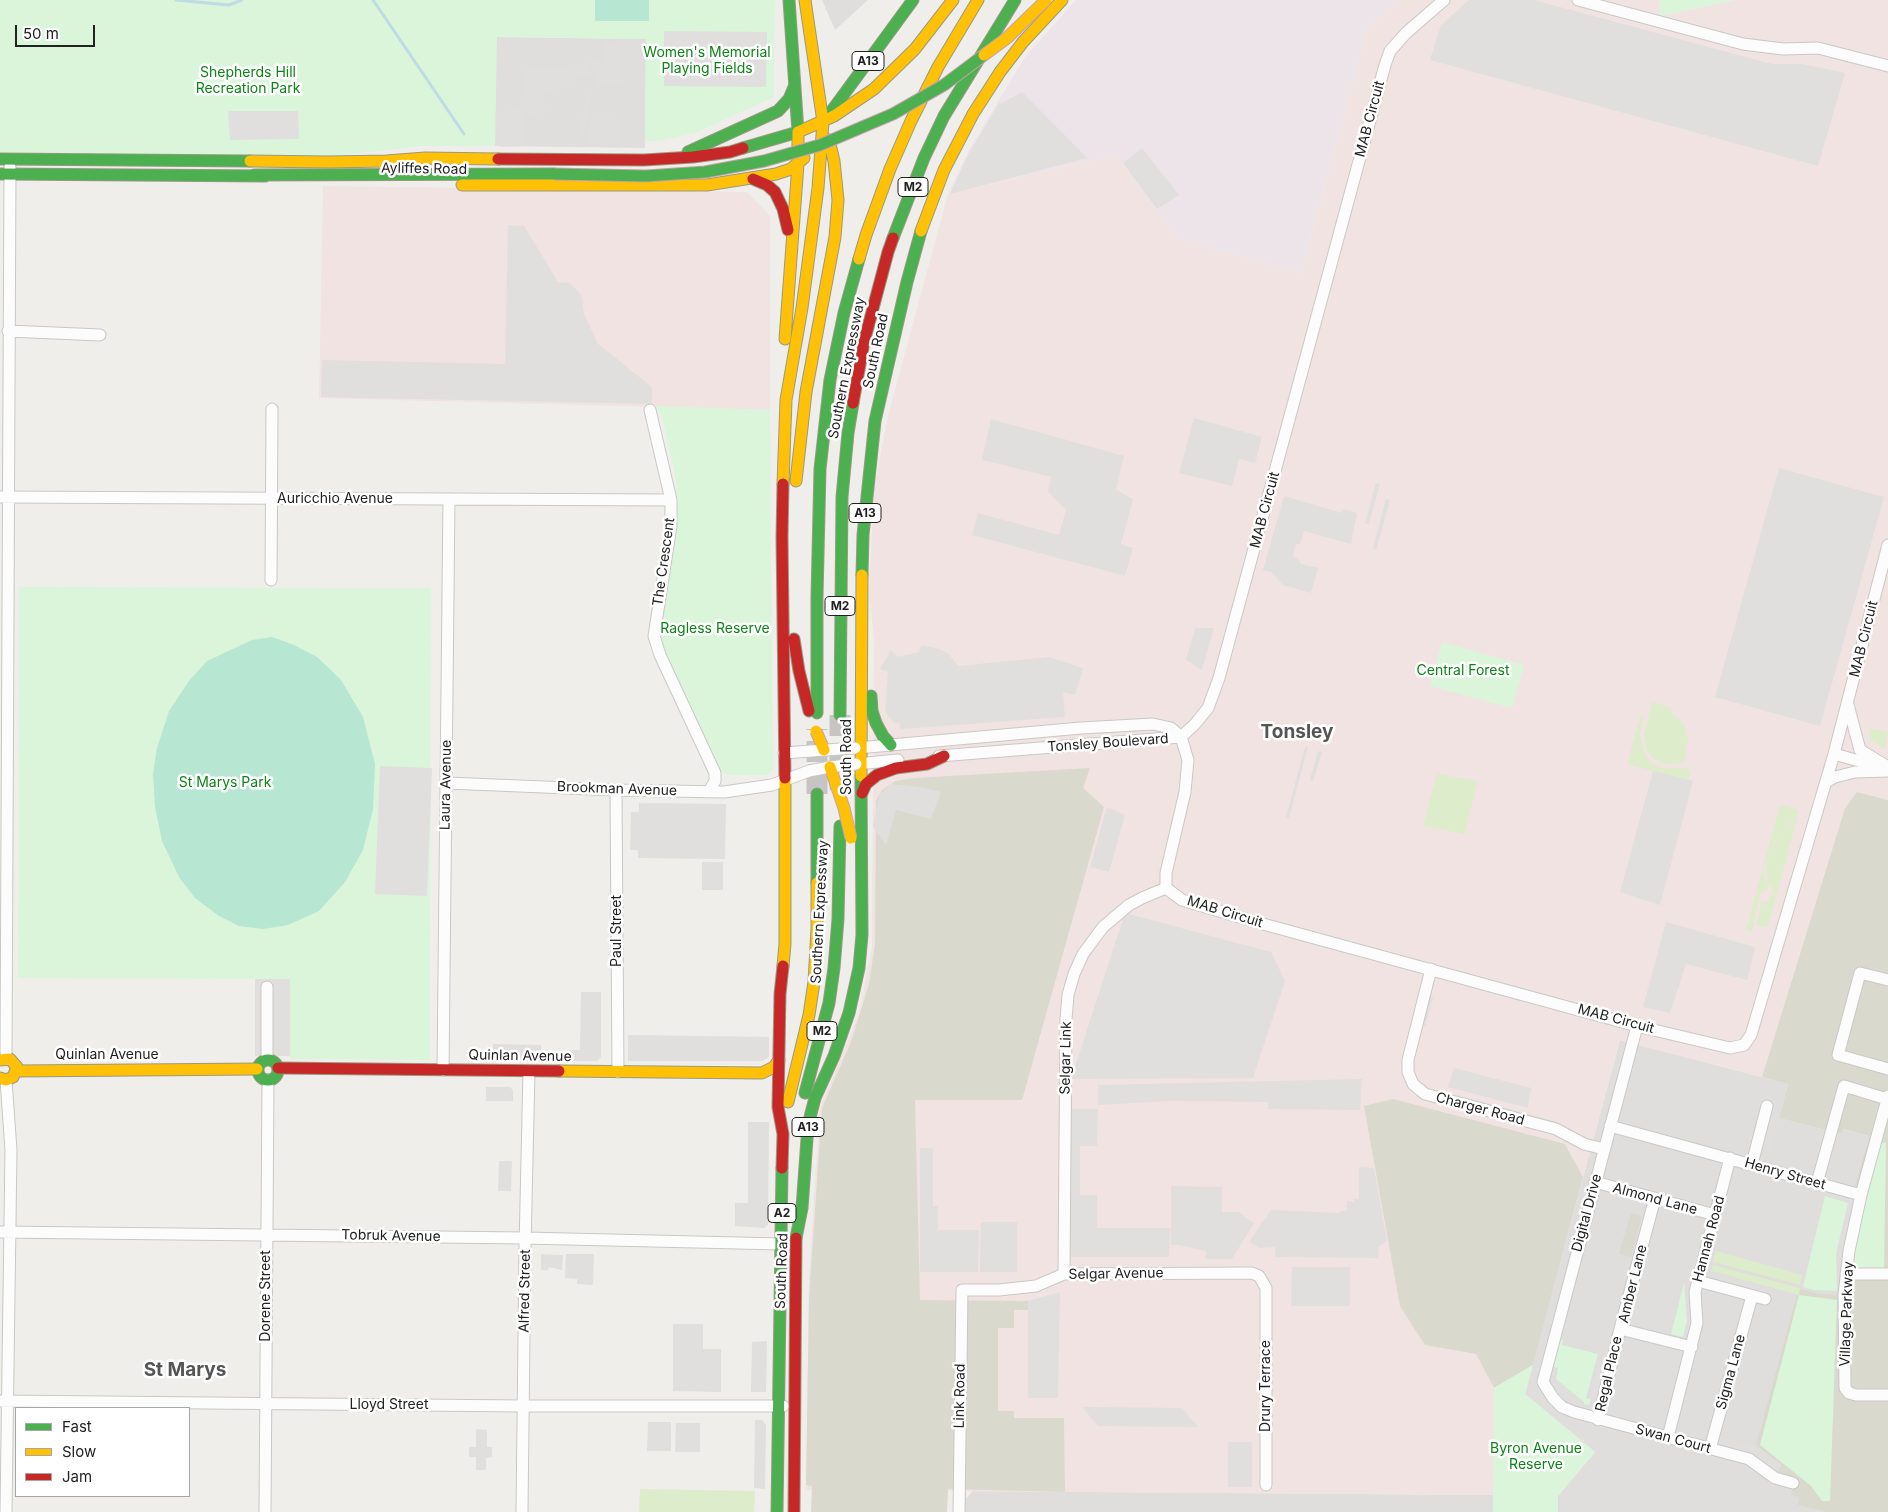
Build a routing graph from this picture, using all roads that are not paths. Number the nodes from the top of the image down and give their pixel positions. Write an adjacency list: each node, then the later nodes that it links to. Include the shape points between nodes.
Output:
1 (789, 0): 13 (main road, South Road)
2 (805, 0): 14 (main road)
3 (913, 0): 14 (main road, A13)
4 (953, 0): 14 (main road, via 915,49 886,79)
5 (978, 0): 39 (main road, Southern Expressway / M2, via 938,67 911,121 876,205 853,278 835,353 820,470)
6 (1015, 0): 12 (main road, Southern Expressway / M2)
7 (1046, 0): 20 (main road, bridge, via 1007,38 944,85 893,114 820,145 764,161 698,172 646,176)
8 (1062, 0): 28 (main road, South Road / A13, via 1034,28 1000,72 956,144 921,231)
9 (1444, 0): 41 (street, MAB Circuit, via 1406,33 1390,51 1385,65 1219,678 1208,708)
10 (1578, 0): 11 (street, via 1743,44 1770,48 1818,48)
11 (1888, 66)
12 (963, 82): 28 (main road, via 907,248 888,327 875,399); 40 (main road, Southern Expressway / M2, via 924,158 899,222 876,294 857,376 842,497)
13 (794, 85): 15 (main road, South Road); 16 (main road, via 789,99 778,111)
14 (823, 124): 15 (main road, Ayliffes Road); 18 (main road, Ayliffes Road, via 813,149); 25 (main road, South Road / A13, via 805,289); 30 (main road, via 834,161 837,221 806,392)
15 (798, 132): 16 (main road, Ayliffes Road, via 730,152); 18 (main road, South Road)
16 (672, 158): 17 (main road, Ayliffes Road, via 424,158 328,162)
17 (5, 159): 19 (street)
18 (798, 164): 21 (main road, Ayliffes Road, via 776,174); 22 (main road, South Road)
19 (5, 174): 20 (main road, Ayliffes Road); 23 (street)
20 (254, 175): 21 (main road, Ayliffes Road, via 321,181 504,185 679,186)
21 (753, 179): 22 (main road, via 771,187 778,198 785,214)
22 (792, 250): 25 (main road, South Road, via 786,328)
23 (8, 331): 24 (street); 29 (street)
24 (100, 335)
25 (786, 400): 45 (main road, South Road / A13, via 782,538)
26 (272, 409): 31 (street)
27 (650, 410): 33 (street, The Crescent)
28 (875, 421): 37 (main road, South Road / A13, via 863,535)
29 (4, 497): 31 (street, Auricchio Avenue); 54 (street)
30 (795, 497)
31 (272, 498): 32 (street, Auricchio Avenue); 36 (street)
32 (449, 499): 33 (street, Auricchio Avenue); 53 (street, Laura Avenue)
33 (671, 500): 56 (street, The Crescent, via 671,526 654,636 715,773 715,781)
34 (794, 526): 44 (main road, bridge, via 794,645 808,709)
35 (1888, 545): 38 (street, MAB Circuit)
36 (271, 580)
37 (861, 676): 42 (main road, via 869,689 879,731); 43 (main road, South Road / A13)
38 (1847, 704): 46 (street, MAB Circuit); 50 (street, via 1860,750)
39 (817, 713)
40 (840, 715)
41 (1181, 737): 42 (street, Tonsley Boulevard, via 1171,728 1153,724); 47 (street, Tonsley Boulevard); 60 (street, via 1188,771 1166,873)
42 (891, 745): 43 (street, Tonsley Boulevard)
43 (858, 748): 44 (street, Tonsley Boulevard, bridge); 48 (main road, South Road / A13)
44 (824, 750): 45 (street, Tonsley Boulevard, bridge); 49 (main road)
45 (784, 753): 51 (main road, South Road / A13)
46 (1834, 754): 50 (street); 52 (street, MAB Circuit)
47 (944, 756): 48 (street, Tonsley Boulevard); 58 (main road, via 926,764 883,772 870,780)
48 (859, 764): 49 (street, Tonsley Boulevard, bridge); 58 (main road, South Road / A13)
49 (830, 767): 51 (street, Tonsley Boulevard, bridge); 61 (main road, bridge, via 844,808)
50 (1888, 769): 52 (street, via 1856,772)
51 (786, 780): 56 (street, Brookman Avenue, via 740,790); 68 (main road, South Road / A13, via 785,944)
52 (1826, 782): 65 (street, MAB Circuit, via 1751,1035 1744,1045 1730,1048)
53 (446, 783): 55 (street, Brookman Avenue); 72 (street, Laura Avenue)
54 (4, 787): 66 (street)
55 (616, 790): 56 (street, Brookman Avenue); 75 (street, Paul Street)
56 (709, 791)
57 (816, 794): 84 (main road, Southern Expressway / M2, via 814,982)
58 (862, 794): 61 (main road, South Road / A13)
59 (840, 826): 95 (main road, Southern Expressway / M2, via 836,955 829,1003 798,1133)
60 (1166, 888): 62 (street, MAB Circuit, via 1182,900); 98 (street, Selgar Link, via 1129,905 1103,927 1083,954 1068,995)
61 (862, 900): 95 (main road, South Road / A13, via 856,981 840,1041 809,1118 802,1208)
62 (1431, 969): 65 (street, MAB Circuit); 85 (street, Charger Road, via 1408,1060 1408,1072 1414,1084 1425,1094 1556,1129 1584,1144)
63 (1888, 980): 71 (street, via 1860,973 1838,1055)
64 (267, 987): 67 (street)
65 (1637, 1026): 82 (street, Digital Drive)
66 (3, 1059): 73 (main road, via 15,1063)
67 (267, 1060): 69 (main road); 70 (main road, via 261,1062)
68 (779, 1060): 76 (main road, via 774,1067); 79 (main road, South Road / A13)
69 (278, 1068): 72 (main road, Quinlan Avenue); 78 (main road, via 276,1075)
70 (257, 1069): 73 (main road, Quinlan Avenue); 78 (main road, via 261,1078)
71 (1888, 1069)
72 (443, 1070): 74 (main road, Quinlan Avenue)
73 (16, 1071): 77 (main road, via 13,1077)
74 (529, 1071): 75 (main road, Quinlan Avenue); 96 (street, Alfred Street)
75 (618, 1072): 76 (main road, Quinlan Avenue)
76 (762, 1073): 79 (main road)
77 (3, 1079): 93 (street, via 11,1150)
78 (268, 1080): 94 (street, Dorene Street)
79 (778, 1090): 84 (main road, South Road / A13)
80 (1888, 1098): 83 (street); 89 (street, via 1844,1086)
81 (1767, 1106): 87 (street)
82 (1610, 1126): 85 (street, Digital Drive); 86 (street, Henry Street)
83 (1883, 1131): 90 (street)
84 (783, 1134): 97 (main road, South Road / A2)
85 (1604, 1149): 88 (street, Digital Drive)
86 (1730, 1158): 87 (street, Henry Street); 92 (street, Hannah Road)
87 (1752, 1164): 89 (street, Henry Street)
88 (1596, 1182): 91 (street, Almond Lane); 109 (street, Digital Drive, via 1544,1373 1543,1382)
89 (1817, 1183): 90 (street, Henry Street)
90 (1861, 1196): 99 (street, Village Parkway)
91 (1655, 1198): 92 (street, Almond Lane); 106 (street, Amber Lane)
92 (1715, 1215): 101 (street, Hannah Road)
93 (5, 1232): 94 (street, Tobruk Avenue); 110 (street)
94 (267, 1235): 96 (street, Tobruk Avenue); 111 (street, Dorene Street)
95 (796, 1235): 114 (main road, South Road / A2)
96 (525, 1238): 97 (street, Tobruk Avenue); 112 (street, Alfred Street)
97 (781, 1244): 113 (main road, South Road / A2)
98 (1064, 1274): 102 (street, Selgar Avenue, via 1252,1273 1259,1276); 103 (street, Selgar Avenue, via 1036,1286)
99 (1846, 1274): 100 (street); 108 (street, Village Parkway, via 1845,1388 1856,1395)
100 (1888, 1274)
101 (1698, 1281): 104 (street); 107 (street, Hannah Road, via 1695,1292 1697,1323)
102 (1266, 1288): 119 (street, Drury Terrace)
103 (962, 1290): 120 (street, Link Road)
104 (1752, 1296): 105 (street); 117 (street, Sigma Lane)
105 (1765, 1299)
106 (1620, 1329): 107 (street, Amber Lane); 115 (street, Regal Place)
107 (1692, 1347): 116 (street, Hannah Road)
108 (1888, 1395)
109 (1553, 1398): 115 (street, Swan Court, via 1562,1407)
110 (4, 1401): 111 (street, Lloyd Street); 121 (street)
111 (265, 1404): 112 (street, Lloyd Street); 122 (street, Dorene Street)
112 (524, 1406): 113 (street, Lloyd Street); 123 (street, Alfred Street)
113 (779, 1406): 114 (street, Lloyd Street); 124 (main road, South Road / A2)
114 (793, 1406): 125 (main road, South Road / A2)
115 (1598, 1420): 116 (street, Swan Court)
116 (1668, 1437): 117 (street, Swan Court)
117 (1710, 1449): 118 (street, Swan Court, via 1749,1459 1775,1478)
118 (1793, 1483)
119 (1266, 1485)
120 (959, 1506)
121 (6, 1512)
122 (265, 1512)
123 (522, 1512)
124 (778, 1512)
125 (794, 1512)

